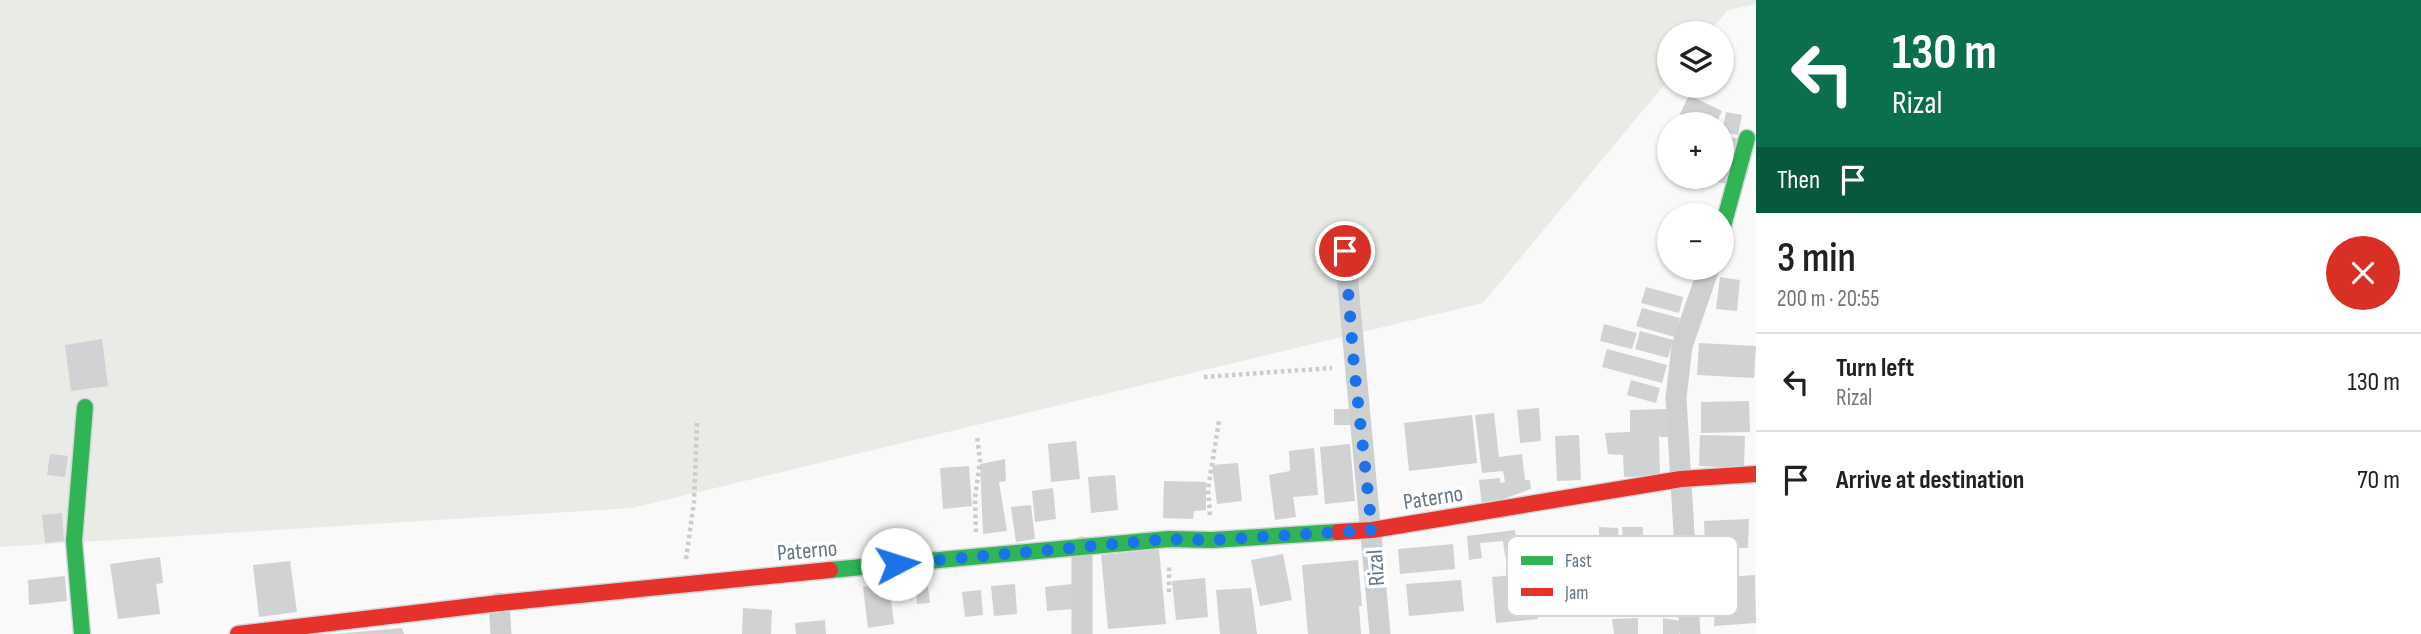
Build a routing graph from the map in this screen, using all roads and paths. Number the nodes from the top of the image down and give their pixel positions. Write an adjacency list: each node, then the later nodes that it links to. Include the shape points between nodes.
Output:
1 (1746, 138): 2 (street)
2 (1729, 203)
3 (1345, 251): 5 (street, Rizal)
4 (1705, 280): 12 (street, via 1682,345 1676,398)
5 (1354, 366): 6 (path); 13 (street, Rizal)
6 (1204, 377)
7 (85, 408): 21 (street, via 74,541)
8 (1219, 421): 15 (path, via 1208,489)
9 (697, 423): 18 (path, via 694,502)
10 (976, 436): 17 (path)
11 (1756, 474): 12 (street, Paterno)
12 (1681, 479): 13 (street, Paterno); 14 (street)
13 (1372, 530): 15 (street, Paterno); 25 (street, Rizal)
14 (1684, 536)
15 (1212, 540): 16 (street, Paterno)
16 (1082, 547): 17 (street, Paterno); 24 (street)
17 (977, 557): 18 (street, Paterno)
18 (682, 584): 19 (street, Paterno)
19 (499, 603): 22 (street, Paterno); 23 (street)
20 (1689, 616): 26 (street)
21 (82, 634)
22 (238, 634)
23 (501, 634)
24 (1082, 634)
25 (1380, 634)
26 (1690, 634)

